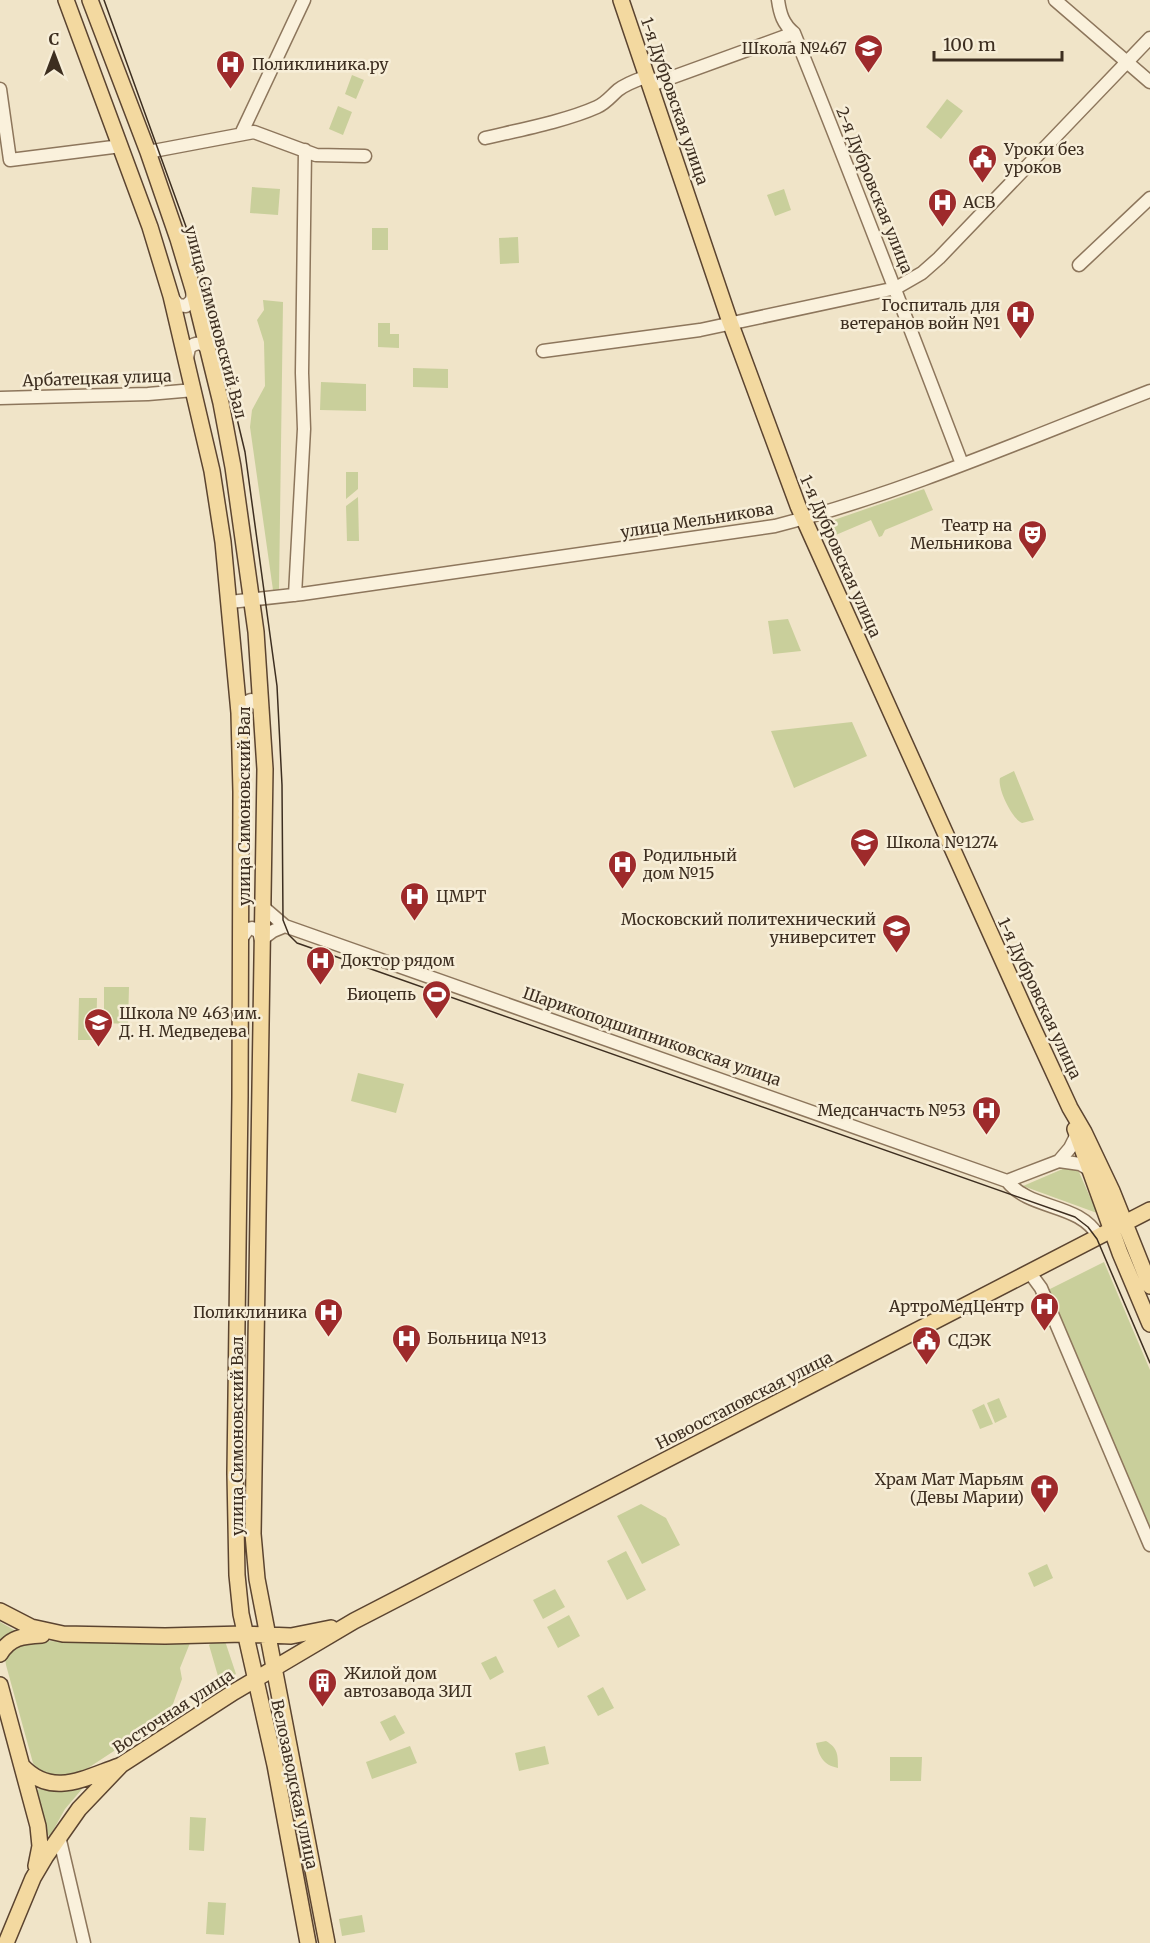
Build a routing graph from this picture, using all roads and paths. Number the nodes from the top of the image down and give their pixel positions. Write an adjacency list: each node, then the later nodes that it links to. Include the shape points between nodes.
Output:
1 (66, 0): 15 (main road, улица Симоновский Вал)
2 (90, 0): 17 (main road, улица Симоновский Вал)
3 (304, 0): 13 (street)
4 (621, 0): 10 (main road, 1-я Дубровская улица)
5 (778, 0): 7 (street, 2-я Дубровская улица, via 786,27)
6 (1055, 0): 9 (street)
7 (794, 33): 10 (street); 21 (street, 2-я Дубровская улица)
8 (1150, 38): 9 (street)
9 (1127, 62): 11 (street); 21 (street, via 939,258)
10 (649, 81): 14 (street, via 625,86 596,107); 24 (main road, 1-я Дубровская улица)
11 (1150, 82)
12 (0, 88): 15 (street, via 10,160)
13 (241, 134): 16 (street, via 254,132); 17 (street)
14 (485, 138)
15 (121, 146): 23 (main road, улица Симоновский Вал)
16 (305, 150): 18 (street, via 316,155); 33 (street, via 304,429)
17 (148, 152): 22 (main road, улица Симоновский Вал)
18 (365, 156)
19 (1150, 198): 20 (street)
20 (1079, 265)
21 (896, 288): 24 (street); 31 (street, 2-я Дубровская улица)
22 (193, 289): 23 (street, via 192,300 186,306 177,305); 26 (main road, улица Симоновский Вал)
23 (171, 296): 27 (main road, улица Симоновский Вал)
24 (730, 322): 25 (street, via 700,330); 32 (main road, 1-я Дубровская улица)
25 (543, 351)
26 (208, 352): 27 (street, via 203,344 195,344 189,348); 34 (main road, улица Симоновский Вал, via 233,467)
27 (187, 358): 28 (main road, улица Симоновский Вал)
28 (195, 390): 30 (street, Арбатецкая улица); 35 (main road, улица Симоновский Вал, via 212,471)
29 (1150, 391): 31 (street, улица Мельникова)
30 (0, 398)
31 (962, 464): 32 (street, улица Мельникова)
32 (803, 520): 33 (street, улица Мельникова); 44 (main road, 1-я Дубровская улица)
33 (295, 595): 34 (street, улица Мельникова)
34 (253, 599): 35 (street, улица Мельникова); 36 (main road, улица Симоновский Вал)
35 (230, 602): 37 (main road, улица Симоновский Вал)
36 (262, 712): 37 (street, via 251,700 244,703); 38 (main road, улица Симоновский Вал)
37 (239, 713): 40 (main road, улица Симоновский Вал)
38 (263, 906): 39 (street); 41 (main road, улица Симоновский Вал)
39 (285, 926): 41 (street); 48 (street, Шарикоподшипниковская улица)
40 (241, 939): 41 (street, via 244,931 252,928 259,932); 42 (main road, улица Симоновский Вал)
41 (261, 940): 43 (main road, улица Симоновский Вал)
42 (241, 1068): 43 (street, via 244,1076 251,1079 258,1076); 56 (main road, улица Симоновский Вал)
43 (261, 1068): 55 (main road, улица Симоновский Вал, via 252,1488)
44 (1070, 1108): 45 (main road, 1-я Дубровская улица); 50 (main road, 1-я Дубровская улица, via 1089,1141)
45 (1076, 1137): 46 (street); 47 (main road, 1-я Дубровская улица)
46 (1059, 1161): 47 (street); 48 (street)
47 (1087, 1168): 50 (main road, 1-я Дубровская улица)
48 (1007, 1181): 50 (street, Шарикоподшипниковская улица, via 1024,1196)
49 (1150, 1210): 50 (main road, Новоостаповская улица)
50 (1112, 1231): 51 (main road, Новоостаповская улица); 52 (main road, Шарикоподшипниковская улица); 53 (main road, Шарикоподшипниковская улица)
51 (1030, 1273): 54 (street, via 1041,1287); 58 (main road, Новоостаповская улица)
52 (1150, 1286)
53 (1150, 1324)
54 (1150, 1545)
55 (257, 1574): 56 (street, via 249,1587 241,1584); 61 (main road, улица Симоновский Вал)
56 (237, 1575): 60 (main road, улица Симоновский Вал)
57 (0, 1611): 59 (main road, via 31,1627)
58 (354, 1621): 61 (main road, Новоостаповская улица, via 305,1635); 63 (main road, Новоостаповская улица)
59 (63, 1634): 60 (main road, Новоостаповская улица); 62 (main road, via 14,1639)
60 (244, 1634): 61 (main road, Новоостаповская улица); 64 (main road, Велозаводская улица)
61 (268, 1635): 63 (main road, Велозаводская улица)
62 (0, 1654)
63 (275, 1667): 64 (main road, Восточная улица); 75 (main road, Велозаводская улица)
64 (255, 1679): 66 (main road, Восточная улица); 67 (main road, Велозаводская улица)
65 (0, 1685): 69 (main road)
66 (230, 1694): 67 (main road, via 248,1699); 68 (main road, Восточная улица)
67 (266, 1727): 74 (main road, Велозаводская улица)
68 (121, 1765): 69 (main road, via 59,1784 39,1780); 70 (main road, Восточная улица)
69 (22, 1766): 71 (main road, Восточная улица, via 40,1846)
70 (59, 1836): 71 (main road, Восточная улица); 73 (street)
71 (33, 1878): 72 (main road, Восточная улица)
72 (6, 1943)
73 (84, 1943)
74 (308, 1943)
75 (327, 1943)

